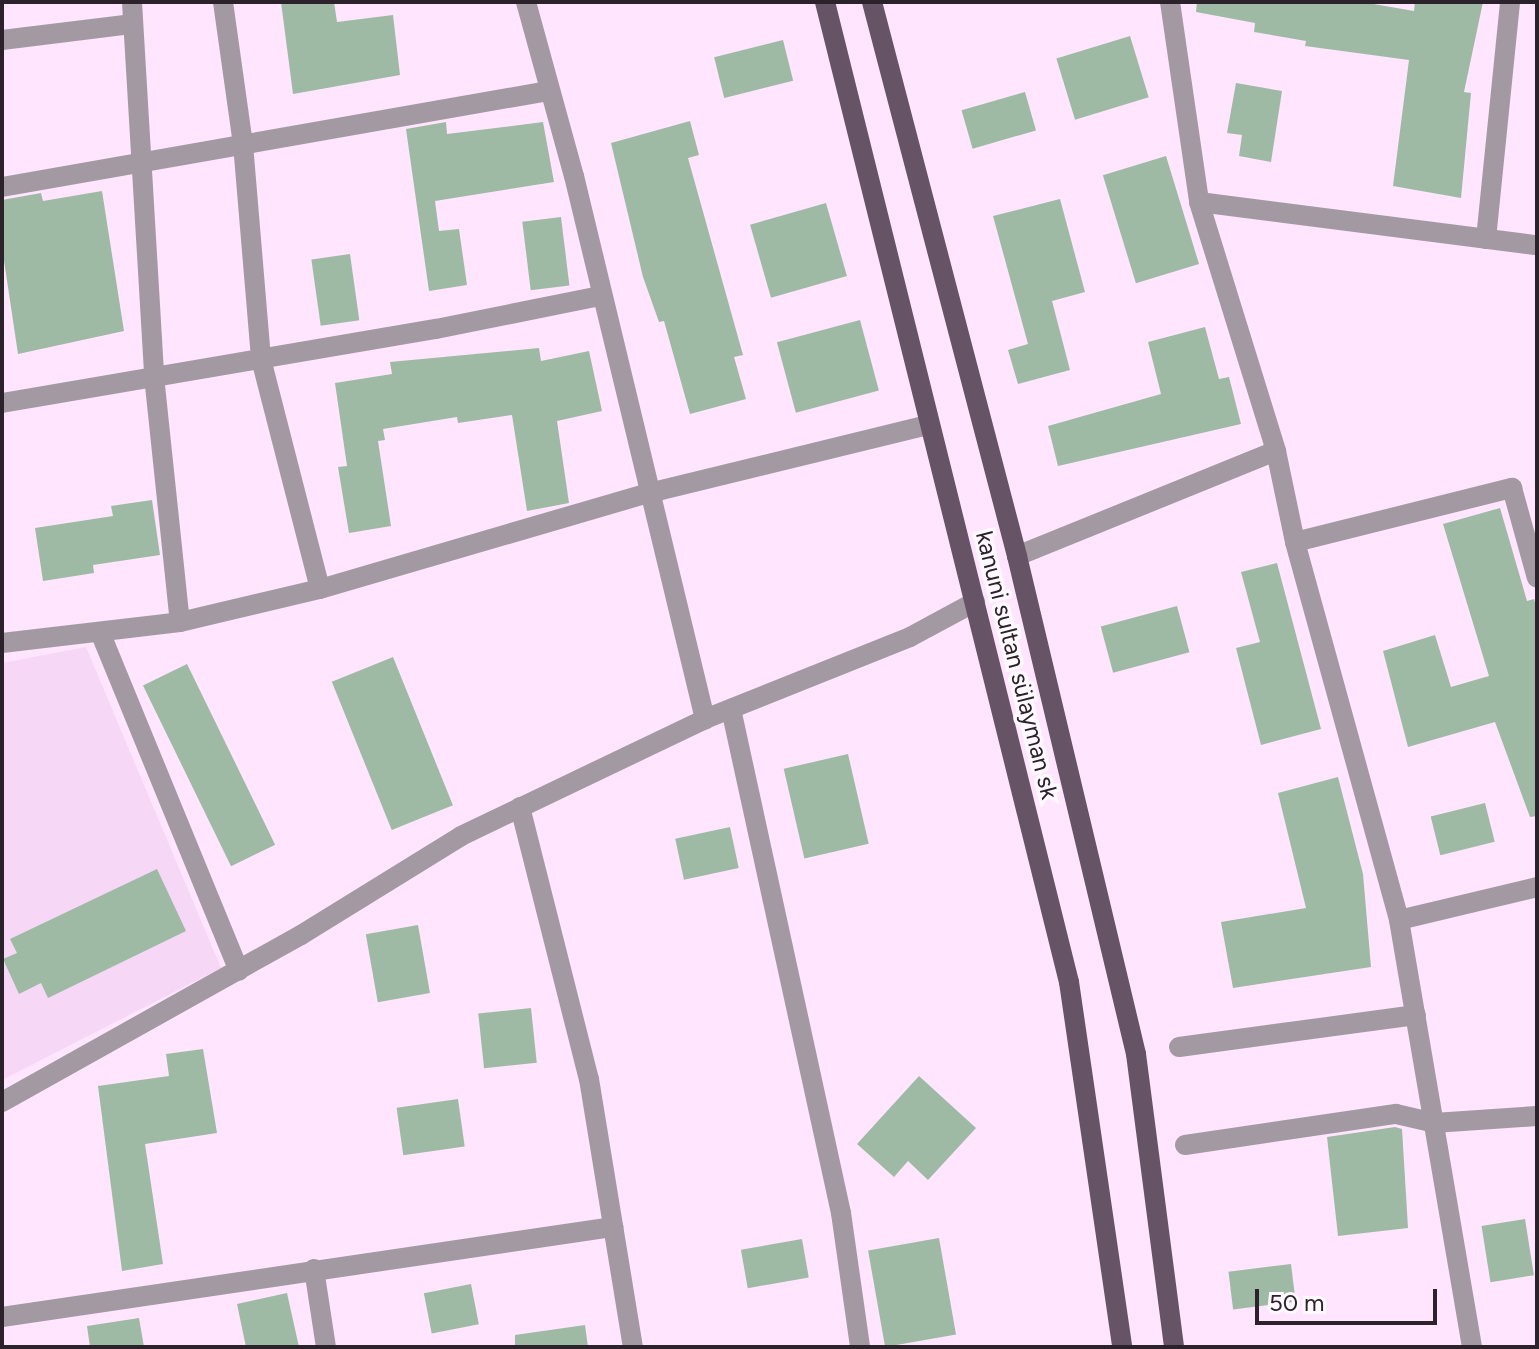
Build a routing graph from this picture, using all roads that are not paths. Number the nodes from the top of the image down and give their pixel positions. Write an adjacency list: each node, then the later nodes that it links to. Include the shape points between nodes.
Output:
1 (132, 2): 8 (street)
2 (223, 2): 11 (street)
3 (526, 2): 10 (street)
4 (825, 2): 21 (main road, kanuni sultan sülayman sk)
5 (872, 2): 25 (main road)
6 (1170, 2): 14 (street)
7 (1510, 2): 15 (street)
8 (133, 24): 9 (street); 12 (street)
9 (2, 40)
10 (548, 91): 11 (street); 17 (street, via 574,176)
11 (243, 144): 12 (street); 18 (street)
12 (142, 161): 13 (street); 19 (street)
13 (2, 187)
14 (1199, 202): 15 (street); 22 (street)
15 (1486, 239): 16 (street)
16 (1537, 245)
17 (599, 296): 18 (street); 23 (street)
18 (261, 359): 19 (street); 27 (street)
19 (154, 376): 20 (street); 29 (street)
20 (2, 403)
21 (928, 425): 23 (street); 28 (main road, kanuni sultan sülayman sk)
22 (1276, 451): 24 (street); 25 (street)
23 (649, 493): 27 (street); 33 (street)
24 (1295, 542): 26 (street, via 1512,488); 36 (street)
25 (1017, 556): 51 (main road, via 1136,1054)
26 (1537, 578)
27 (320, 589): 29 (street)
28 (975, 602): 32 (street, via 910,637); 50 (main road, kanuni sultan sülayman sk, via 1069,982)
29 (180, 622): 30 (street)
30 (100, 632): 31 (street); 37 (street)
31 (2, 643)
32 (731, 709): 33 (street); 49 (street, via 841,1213)
33 (705, 719): 34 (street)
34 (520, 807): 37 (street, via 461,836); 44 (street, via 589,1079)
35 (1537, 887): 36 (street)
36 (1399, 920): 38 (street)
37 (239, 971): 40 (street)
38 (1416, 1015): 39 (street); 42 (street)
39 (1179, 1047)
40 (2, 1102)
41 (1537, 1116): 42 (street)
42 (1434, 1123): 43 (street, via 1396,1114); 52 (street)
43 (1185, 1145)
44 (613, 1227): 45 (street); 48 (street)
45 (314, 1269): 46 (street); 47 (street)
46 (2, 1317)
47 (326, 1347)
48 (633, 1347)
49 (860, 1347)
50 (1122, 1347)
51 (1174, 1347)
52 (1472, 1347)

